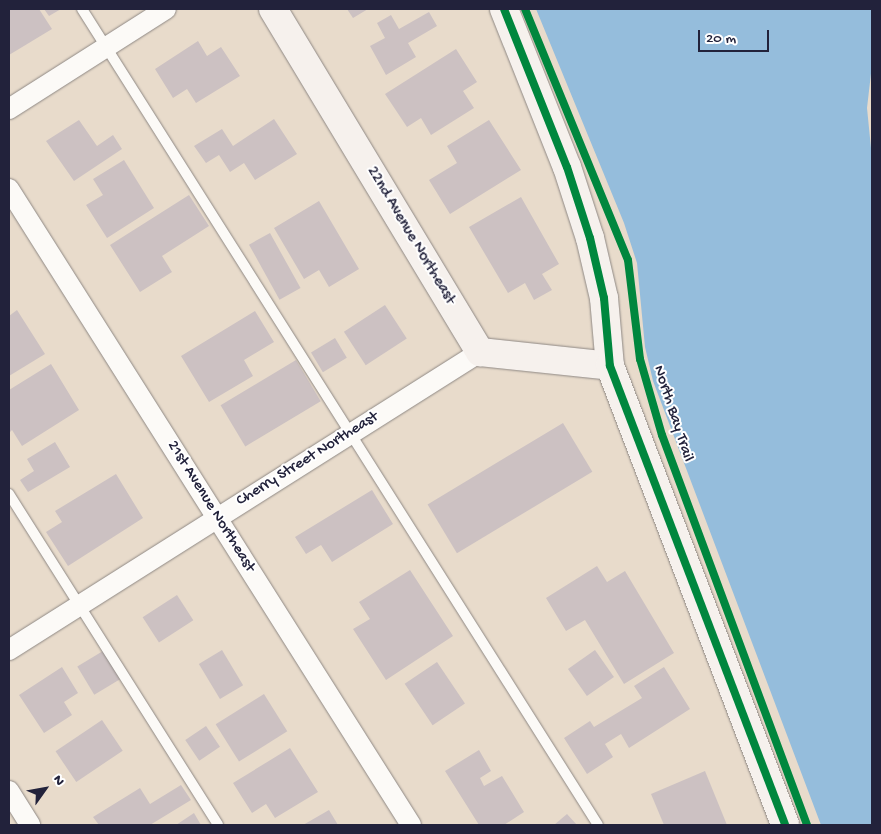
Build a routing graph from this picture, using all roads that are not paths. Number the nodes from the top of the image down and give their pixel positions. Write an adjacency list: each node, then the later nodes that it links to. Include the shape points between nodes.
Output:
1 (82, 9): 5 (lane)
2 (166, 9): 5 (street)
3 (273, 9): 8 (street, 22nd Avenue Northeast)
4 (504, 9): 9 (street, via 567,167 590,238 604,298)
5 (106, 47): 6 (street); 10 (lane)
6 (9, 109)
7 (9, 189): 12 (street, 21st Avenue Northeast)
8 (480, 352): 9 (street); 10 (street, Cherry Street Northeast)
9 (610, 366): 20 (street)
10 (350, 434): 12 (street, Cherry Street Northeast); 19 (lane)
11 (9, 494): 13 (lane)
12 (216, 518): 13 (street, Cherry Street Northeast); 18 (street, 21st Avenue Northeast)
13 (79, 605): 14 (street, Cherry Street Northeast); 17 (lane)
14 (9, 650)
15 (9, 791): 16 (street)
16 (30, 825)
17 (218, 825)
18 (411, 825)
19 (598, 825)
20 (785, 825)

